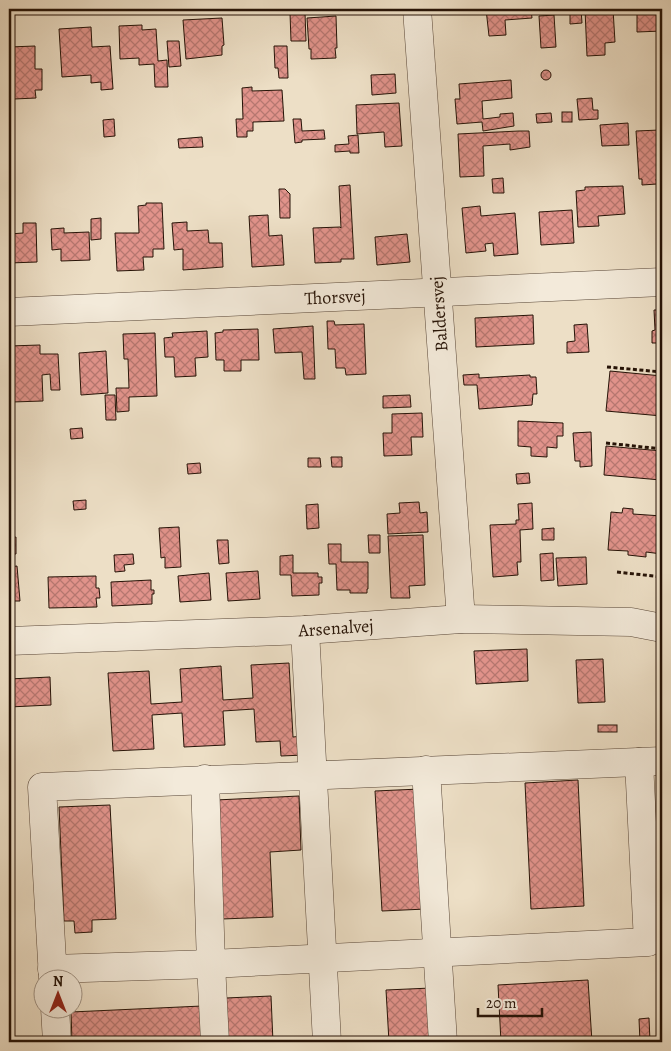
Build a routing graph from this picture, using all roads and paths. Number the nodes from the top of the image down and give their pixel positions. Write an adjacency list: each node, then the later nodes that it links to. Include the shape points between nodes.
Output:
1 (417, 9): 3 (street, Baldersvej)
2 (662, 282): 3 (street, Thorsvej)
3 (437, 292): 4 (street, Thorsvej); 11 (street, Baldersvej)
4 (9, 312)
5 (607, 367): 6 (path)
6 (662, 372)
7 (606, 444): 8 (path)
8 (662, 449)
9 (617, 572): 10 (path)
10 (662, 577)
11 (461, 619): 12 (street, Arsenalvej, via 631,622); 13 (street, Arsenalvej)
12 (662, 628)
13 (305, 630): 14 (street, Arsenalvej); 17 (street)
14 (9, 641)
15 (651, 761): 16 (street); 19 (street)
16 (426, 770): 17 (street); 20 (street)
17 (313, 774): 18 (street); 21 (street)
18 (205, 779): 22 (street); 23 (street, via 42,787)
19 (655, 942): 20 (street)
20 (439, 952): 21 (street); 29 (street)
21 (322, 958): 22 (street); 28 (street)
22 (210, 964): 24 (street); 27 (street)
23 (53, 968)
24 (82, 972)
25 (56, 1018): 26 (street)
26 (57, 1042)
27 (215, 1042)
28 (327, 1042)
29 (443, 1042)

